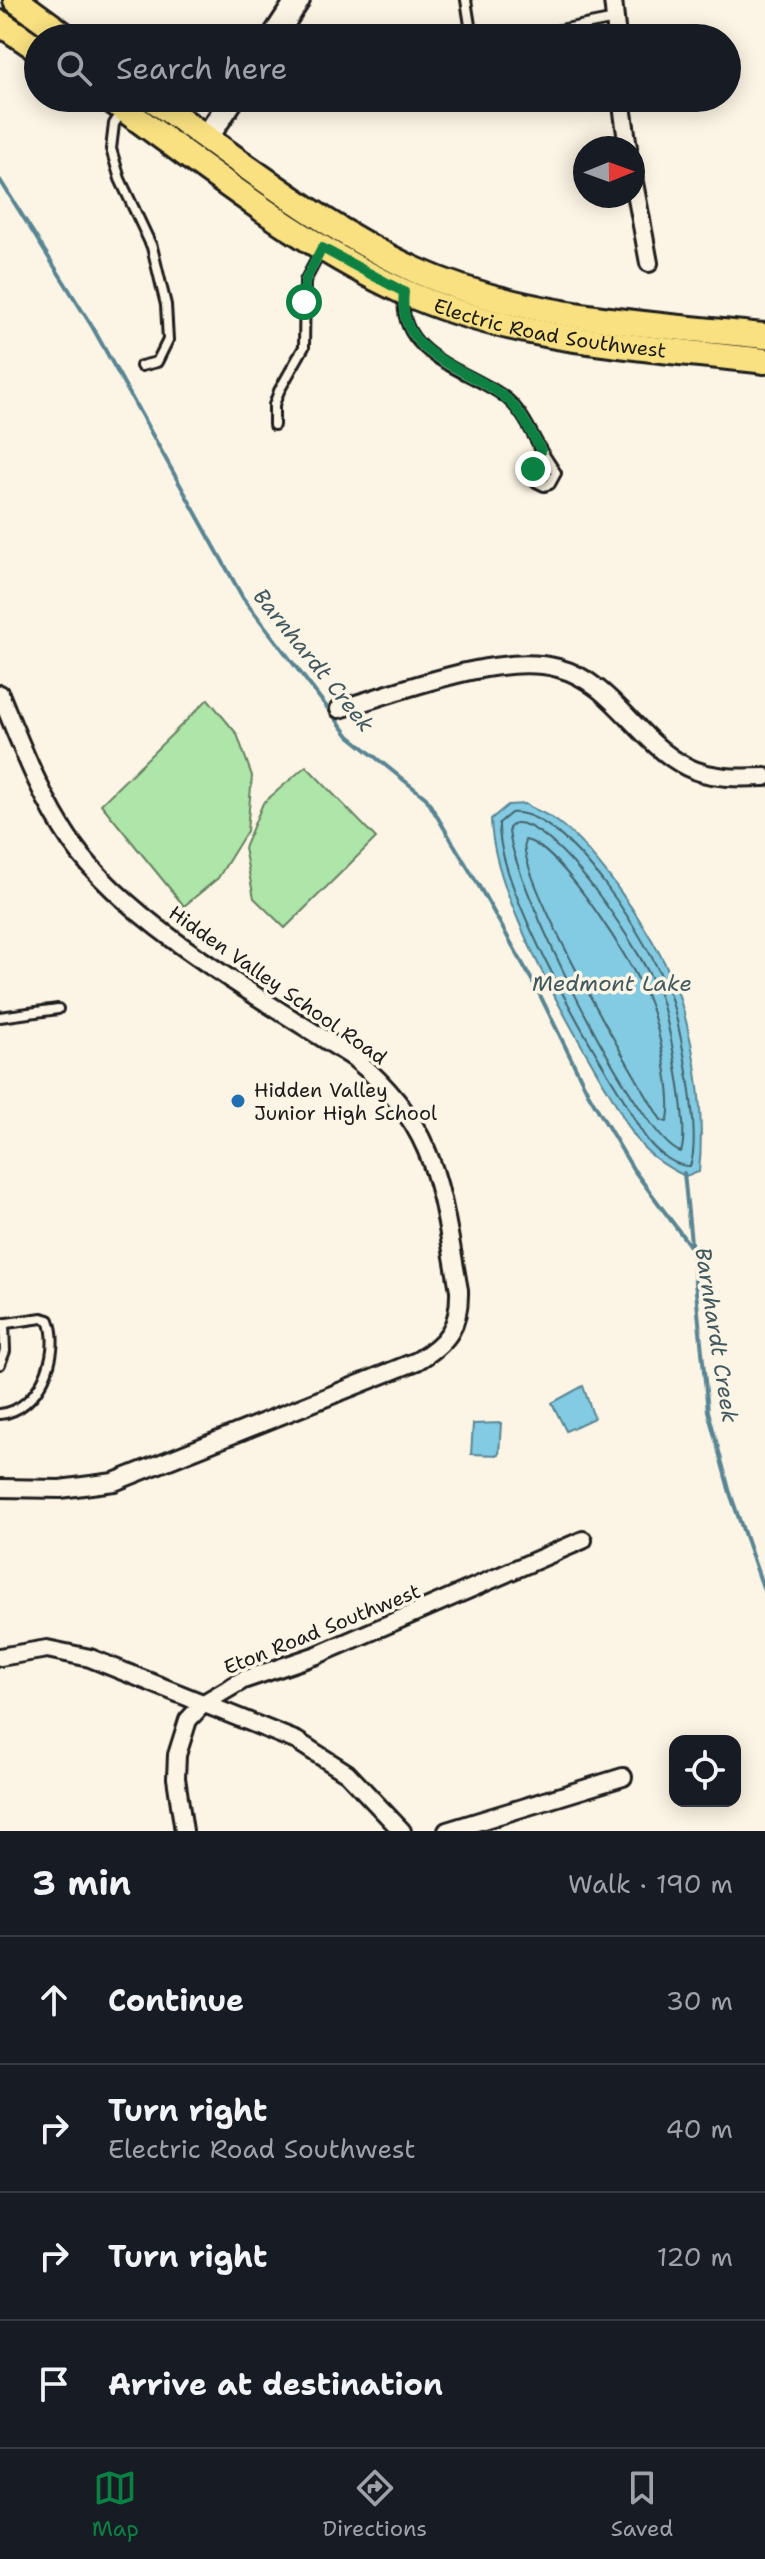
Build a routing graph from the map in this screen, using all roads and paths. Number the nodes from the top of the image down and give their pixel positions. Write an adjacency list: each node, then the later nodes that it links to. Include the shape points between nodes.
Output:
1 (16, 0): 7 (main road)
2 (298, 0): 8 (street)
3 (466, 0): 9 (lane)
4 (613, 0): 5 (street)
5 (616, 19): 10 (lane); 11 (street)
6 (0, 23): 12 (main road)
7 (49, 24)
8 (282, 24)
9 (470, 24)
10 (591, 24)
11 (616, 24)
12 (24, 39)
13 (115, 112): 26 (lane, via 111,149 160,273 168,340 157,362)
14 (129, 112): 21 (main road, Electric Road Southwest)
15 (171, 112): 19 (main road, Electric Road Southwest)
16 (224, 112): 19 (street)
17 (623, 112): 18 (street)
18 (626, 136)
19 (207, 137): 24 (main road, Electric Road Southwest, via 338,229 453,285 575,315)
20 (639, 208): 22 (street)
21 (322, 248): 23 (main road, Electric Road Southwest); 27 (lane, via 305,281 304,347 279,391)
22 (649, 263)
23 (404, 292): 25 (main road, Electric Road Southwest, via 524,330); 28 (lane, via 406,323 422,347 503,396 522,416)
24 (765, 336)
25 (765, 361)
26 (141, 366)
27 (274, 425)
28 (541, 450)
29 (0, 694): 37 (street, Hidden Valley School Road, via 56,817 104,881 179,942 354,1058 397,1097 425,1142 434,1168 460,1310 448,1339 417,1361 156,1467 87,1487)
30 (339, 709): 31 (street, via 494,666 541,665 589,683 687,767 727,777)
31 (765, 777)
32 (58, 1009): 33 (lane)
33 (0, 1017)
34 (2, 1324): 35 (lane, via 5,1351); 36 (lane, via 49,1320 53,1354 29,1400 15,1413)
35 (0, 1364)
36 (0, 1414)
37 (0, 1488)
38 (583, 1540): 40 (street, Eton Road Southwest, via 317,1655 229,1686)
39 (0, 1657): 40 (street, via 29,1650 63,1651)
40 (204, 1703): 42 (street, Eton Road Southwest, via 188,1720 177,1755); 43 (street, via 323,1755)
41 (623, 1777): 44 (street)
42 (184, 1831)
43 (402, 1831)
44 (447, 1831)

